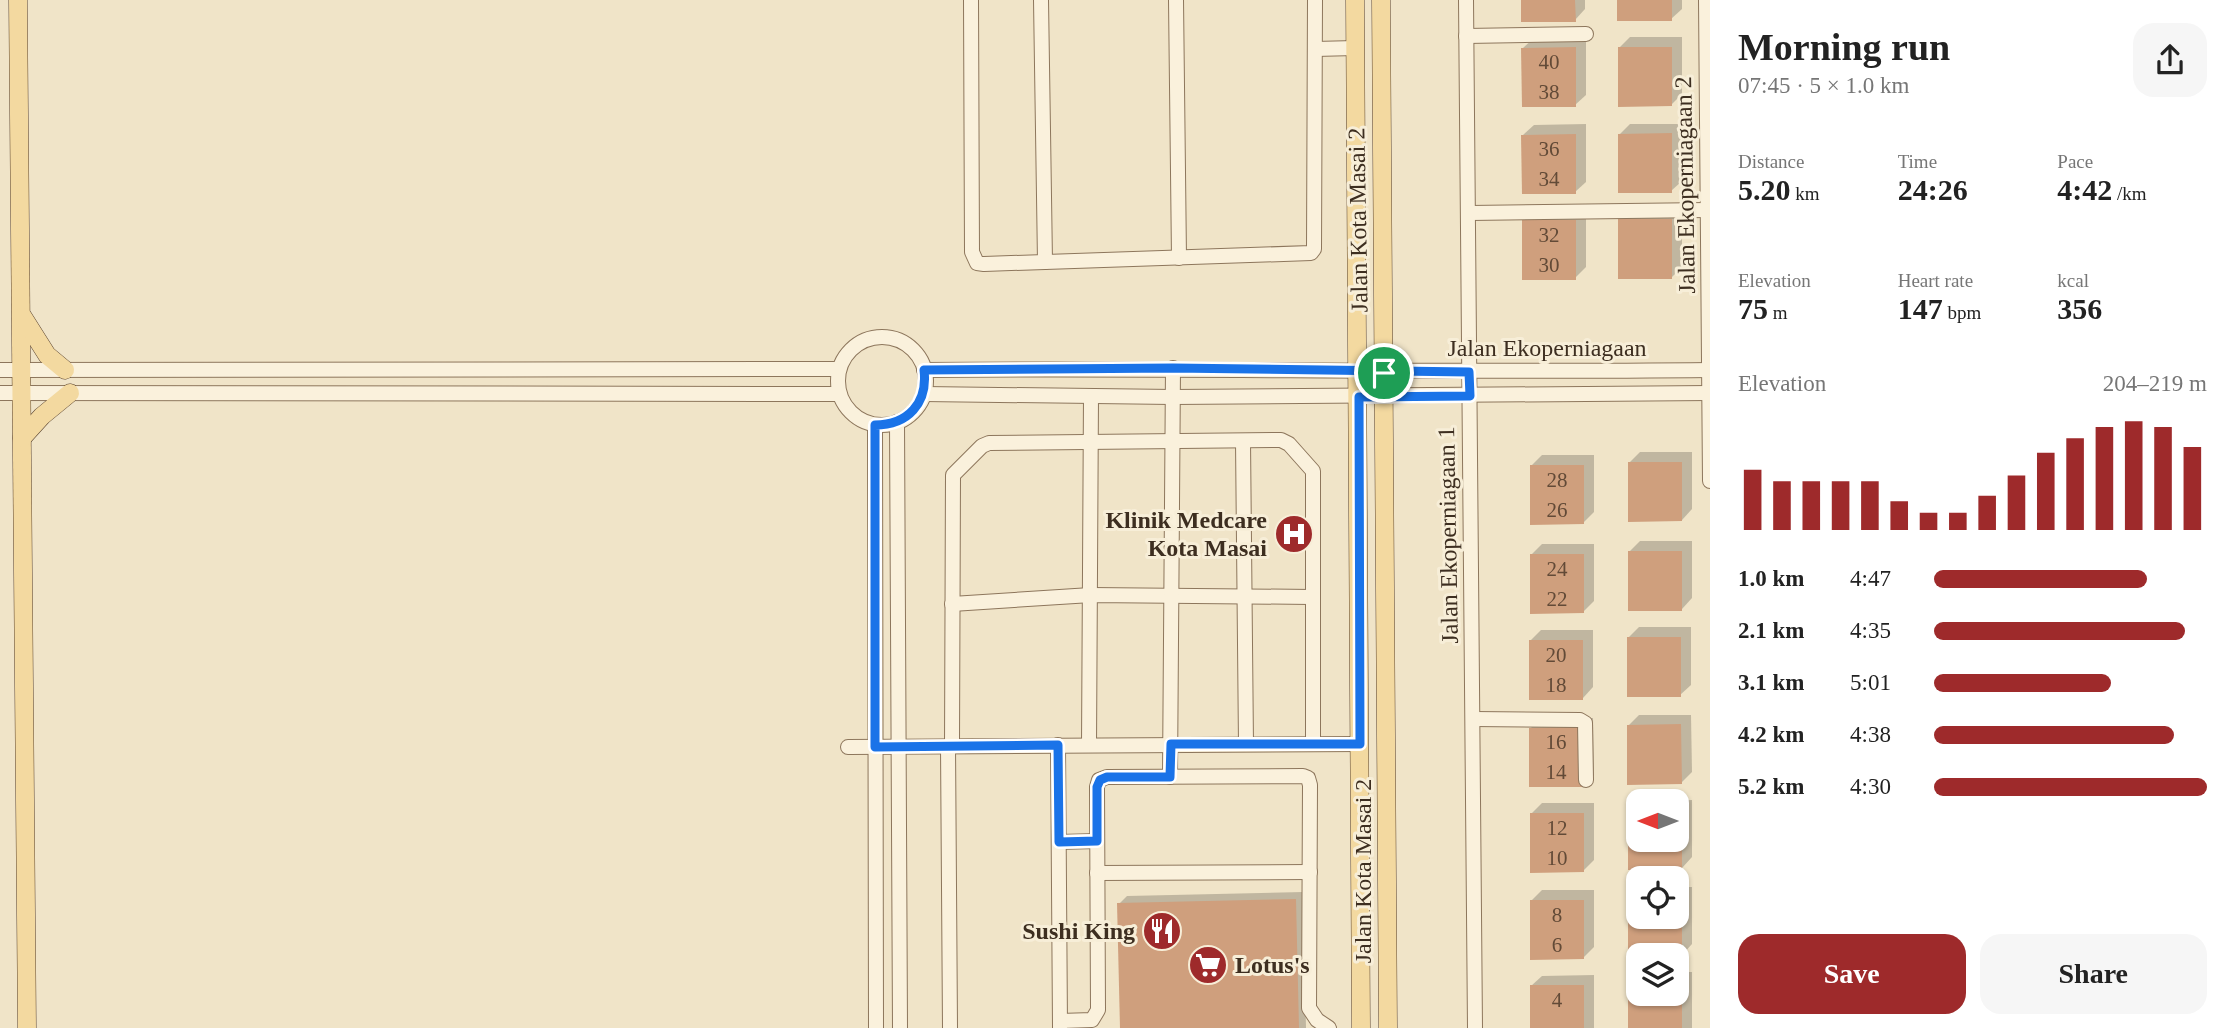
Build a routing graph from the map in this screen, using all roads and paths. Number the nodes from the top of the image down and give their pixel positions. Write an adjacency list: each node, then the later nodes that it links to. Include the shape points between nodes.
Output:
1 (18, 0): 18 (main road)
2 (971, 0): 17 (street, via 973,258 984,264)
3 (1041, 0): 17 (street)
4 (1176, 0): 16 (street)
5 (1315, 0): 13 (street)
6 (1355, 0): 12 (main road, Jalan Kota Masai 2)
7 (1381, 0): 28 (main road, Jalan Kota Masai 2)
8 (1466, 0): 11 (street, Jalan Ekoperniagaan 1)
9 (1706, 0): 14 (street, Jalan Ekoperniagaan 2)
10 (1586, 34): 11 (street)
11 (1466, 36): 15 (street, Jalan Ekoperniagaan 1)
12 (1355, 48): 13 (street); 27 (main road, Jalan Kota Masai 2)
13 (1315, 49): 16 (street, via 1314,249 1306,255)
14 (1707, 210): 15 (street); 25 (street, Jalan Ekoperniagaan 2)
15 (1470, 213): 26 (street, Jalan Ekoperniagaan 1)
16 (1179, 258): 17 (street)
17 (1045, 262)
18 (22, 314): 22 (main road); 23 (main road, via 47,355)
19 (1173, 368): 24 (street, Jalan Ekoperniagaan); 27 (street, Jalan Ekoperniagaan); 37 (street)
20 (839, 369): 23 (street); 24 (street, via 855,346 882,337 909,346); 33 (street)
21 (0, 370): 22 (street)
22 (22, 370): 23 (street); 30 (main road)
23 (65, 370)
24 (924, 370): 34 (street)
25 (1709, 370): 26 (street, Jalan Ekoperniagaan); 32 (street, Jalan Ekoperniagaan 2)
26 (1469, 372): 28 (street, Jalan Ekoperniagaan); 36 (street, Jalan Ekoperniagaan 1)
27 (1359, 373): 28 (street, Jalan Ekoperniagaan); 38 (main road, Jalan Kota Masai 2)
28 (1384, 373): 39 (main road, Jalan Kota Masai 2)
29 (0, 393): 30 (street)
30 (22, 393): 31 (street); 42 (main road)
31 (70, 393): 33 (street); 42 (main road)
32 (1709, 393): 36 (street, Jalan Ekoperniagaan); 46 (street, Jalan Ekoperniagaan 2)
33 (839, 394): 41 (street, via 859,419)
34 (924, 394): 35 (street, Jalan Ekoperniagaan); 40 (street, via 918,406)
35 (1091, 396): 37 (street, Jalan Ekoperniagaan); 45 (street)
36 (1470, 396): 39 (street, Jalan Ekoperniagaan); 52 (street, Jalan Ekoperniagaan 1)
37 (1173, 397): 38 (street, Jalan Ekoperniagaan); 44 (street)
38 (1359, 397): 39 (street, Jalan Ekoperniagaan); 56 (main road, Jalan Kota Masai 2)
39 (1384, 397): 76 (main road, Jalan Kota Masai 2)
40 (897, 422): 41 (street); 62 (street)
41 (875, 425): 61 (street)
42 (23, 438): 71 (main road)
43 (1243, 441): 44 (street); 49 (street); 50 (street, via 1284,441 1313,471)
44 (1173, 442): 45 (street); 48 (street)
45 (1091, 443): 47 (street); 51 (street, via 987,443 954,472)
46 (1710, 481)
47 (1091, 595): 48 (street); 51 (street); 58 (street)
48 (1172, 595): 49 (street); 54 (street)
49 (1244, 596): 50 (street); 55 (street)
50 (1312, 597): 53 (street)
51 (953, 604): 59 (street)
52 (1472, 719): 64 (street, via 1580,720 1585,723); 77 (street, Jalan Ekoperniagaan 1)
53 (1313, 743): 55 (street); 56 (street)
54 (1171, 744): 55 (street); 58 (street); 63 (street)
55 (1246, 744)
56 (1360, 744): 75 (main road, Jalan Kota Masai 2)
57 (1058, 745): 58 (street); 59 (street); 66 (street)
58 (1089, 745)
59 (950, 746): 62 (street); 74 (street)
60 (848, 747): 61 (street)
61 (875, 747): 62 (street); 72 (street)
62 (898, 747): 73 (street)
63 (1170, 777): 65 (street, via 1100,780); 67 (street, via 1306,777 1310,785)
64 (1586, 780)
65 (1097, 841): 66 (street); 68 (street)
66 (1059, 842): 69 (street)
67 (1310, 872): 68 (street); 70 (street, via 1309,1008)
68 (1097, 873): 69 (street, via 1097,1014 1088,1021)
69 (1060, 1024)
70 (1324, 1026)
71 (27, 1028)
72 (876, 1028)
73 (900, 1028)
74 (950, 1028)
75 (1361, 1028)
76 (1388, 1028)
77 (1475, 1028)

